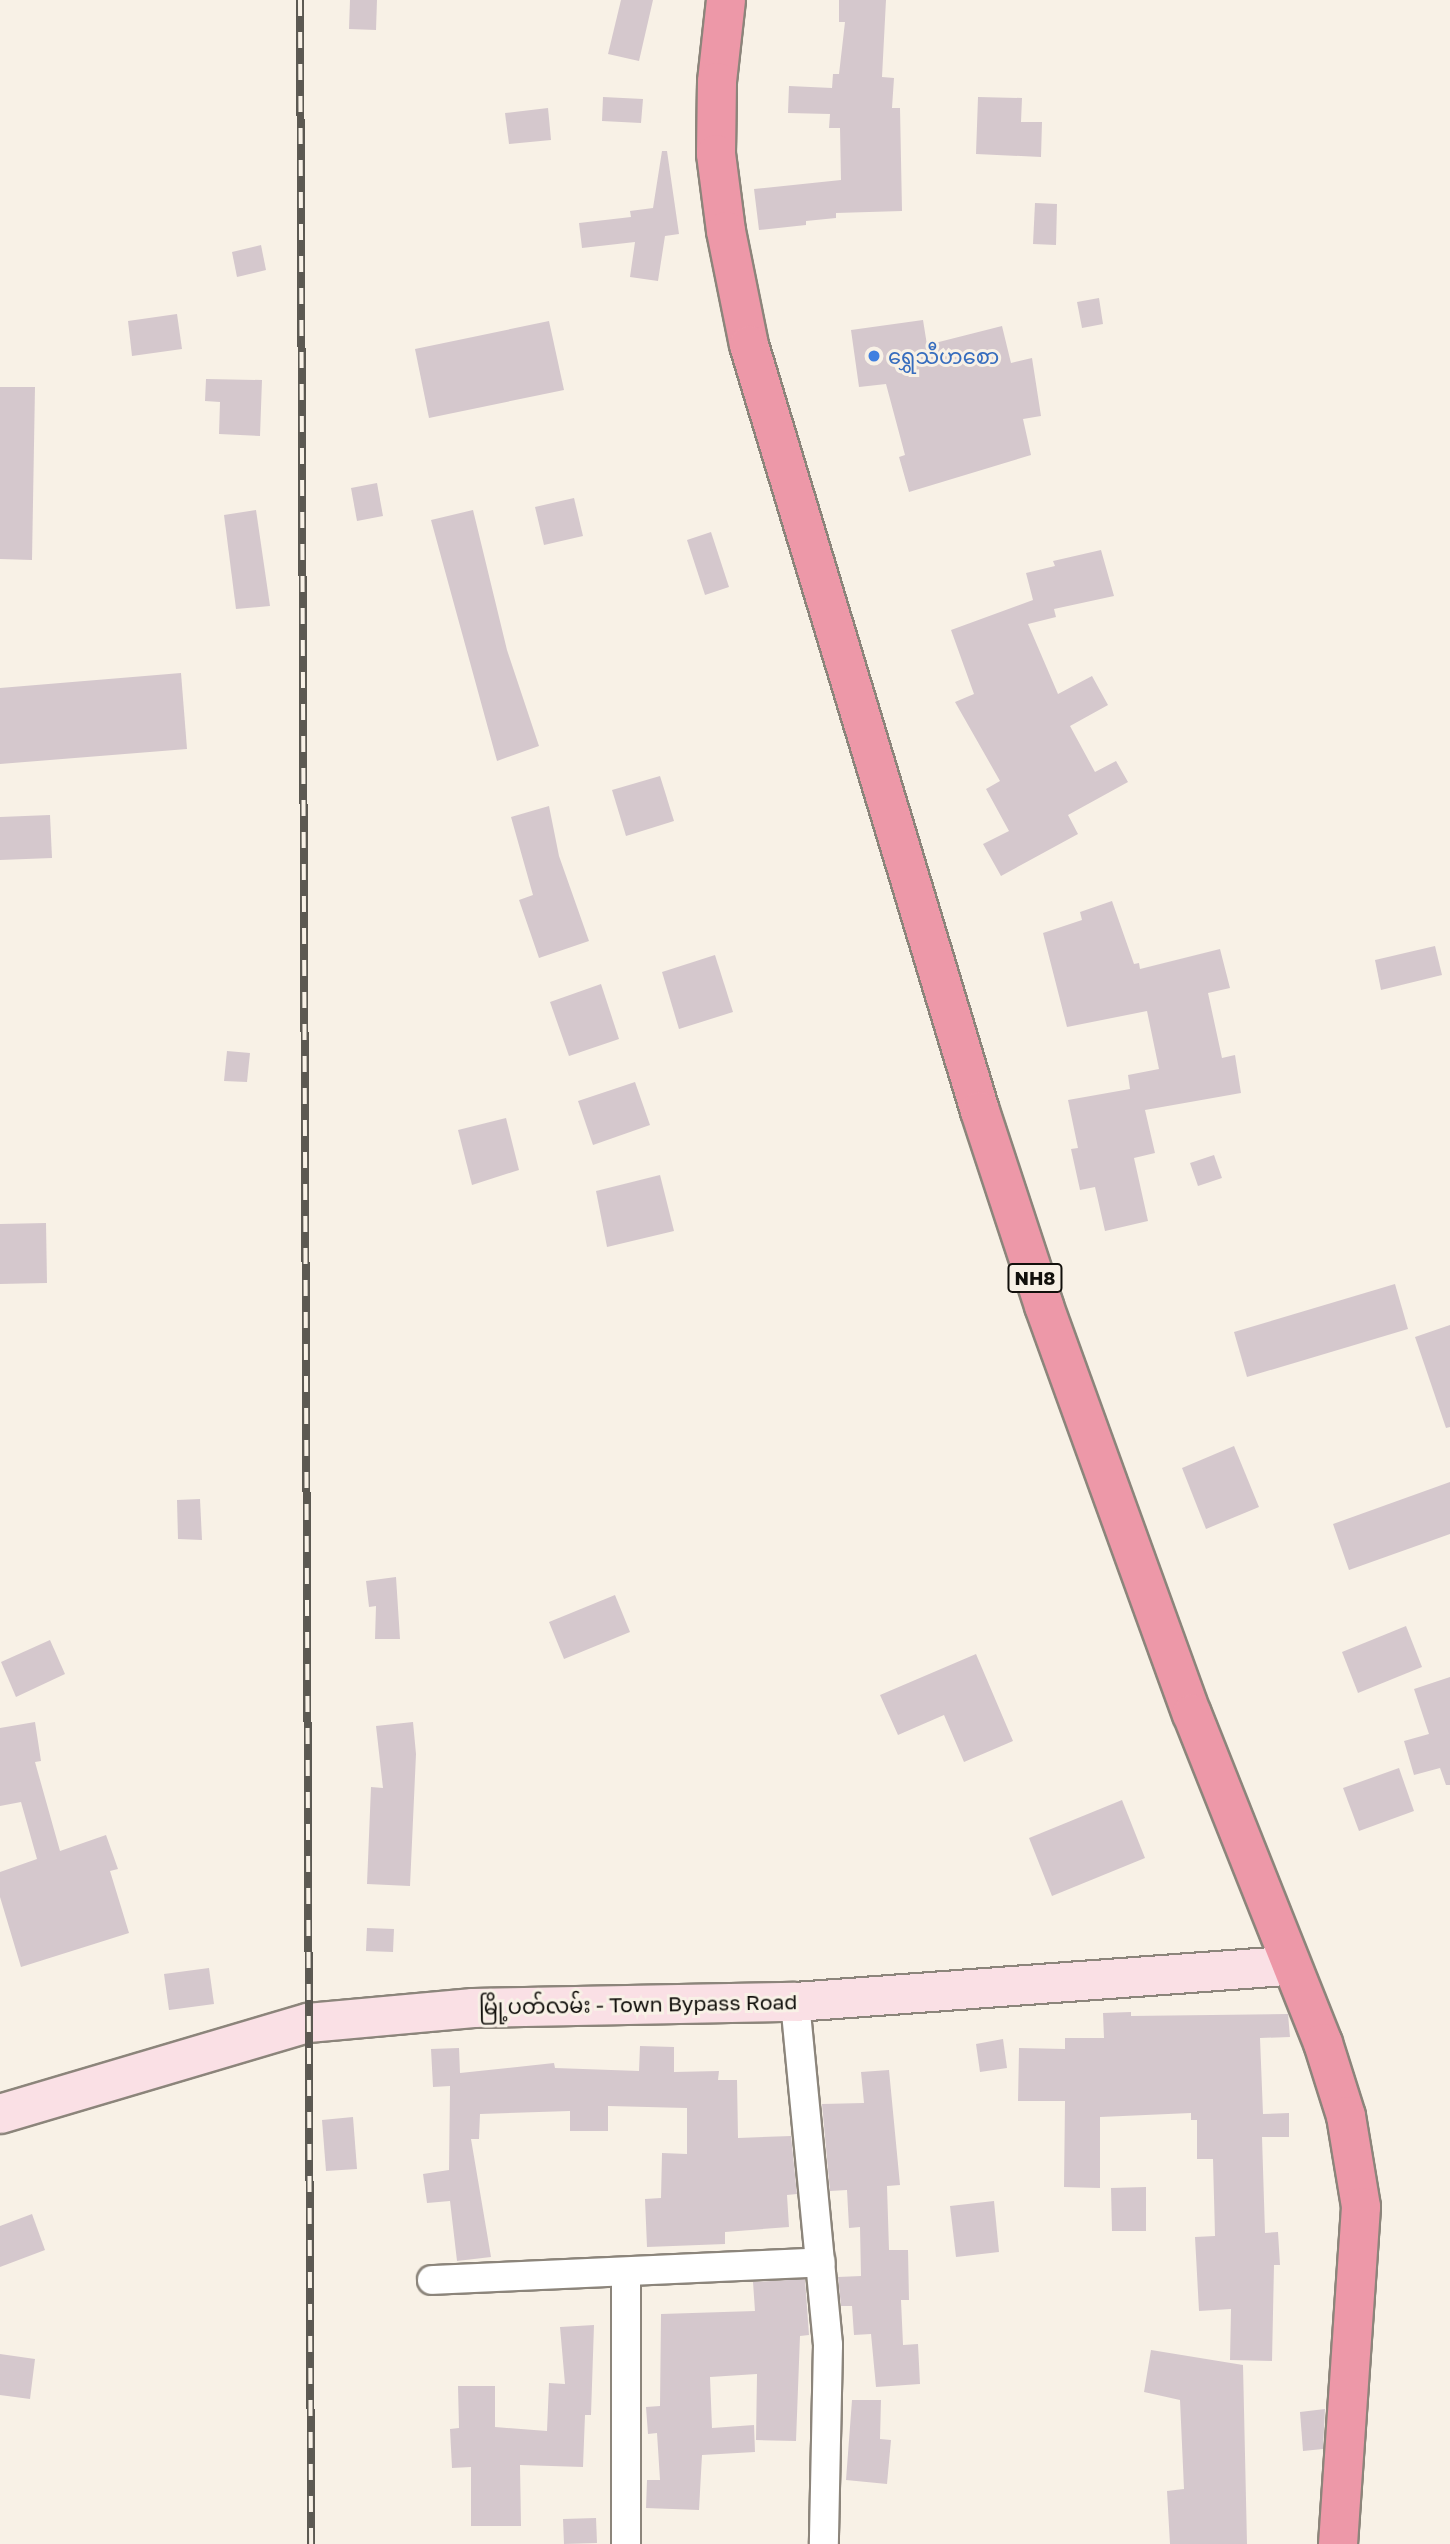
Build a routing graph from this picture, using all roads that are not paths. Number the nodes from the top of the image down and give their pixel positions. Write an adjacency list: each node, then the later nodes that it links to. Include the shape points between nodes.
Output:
1 (726, 0): 2 (highway, NH8, via 717,82 716,154 749,345 980,1111 1040,1293)
2 (1289, 1966): 3 (main road, မြို့ပတ်လမ်း - Town Bypass Road); 10 (highway, NH8, via 1323,2043 1346,2116 1361,2207)
3 (795, 2002): 4 (main road, မြို့ပတ်လမ်း - Town Bypass Road, via 473,2008 308,2023); 5 (street)
4 (0, 2114)
5 (821, 2262): 6 (street); 9 (street, via 830,2396)
6 (626, 2274): 7 (street); 8 (street)
7 (432, 2280)
8 (626, 2544)
9 (824, 2544)
10 (1338, 2544)

